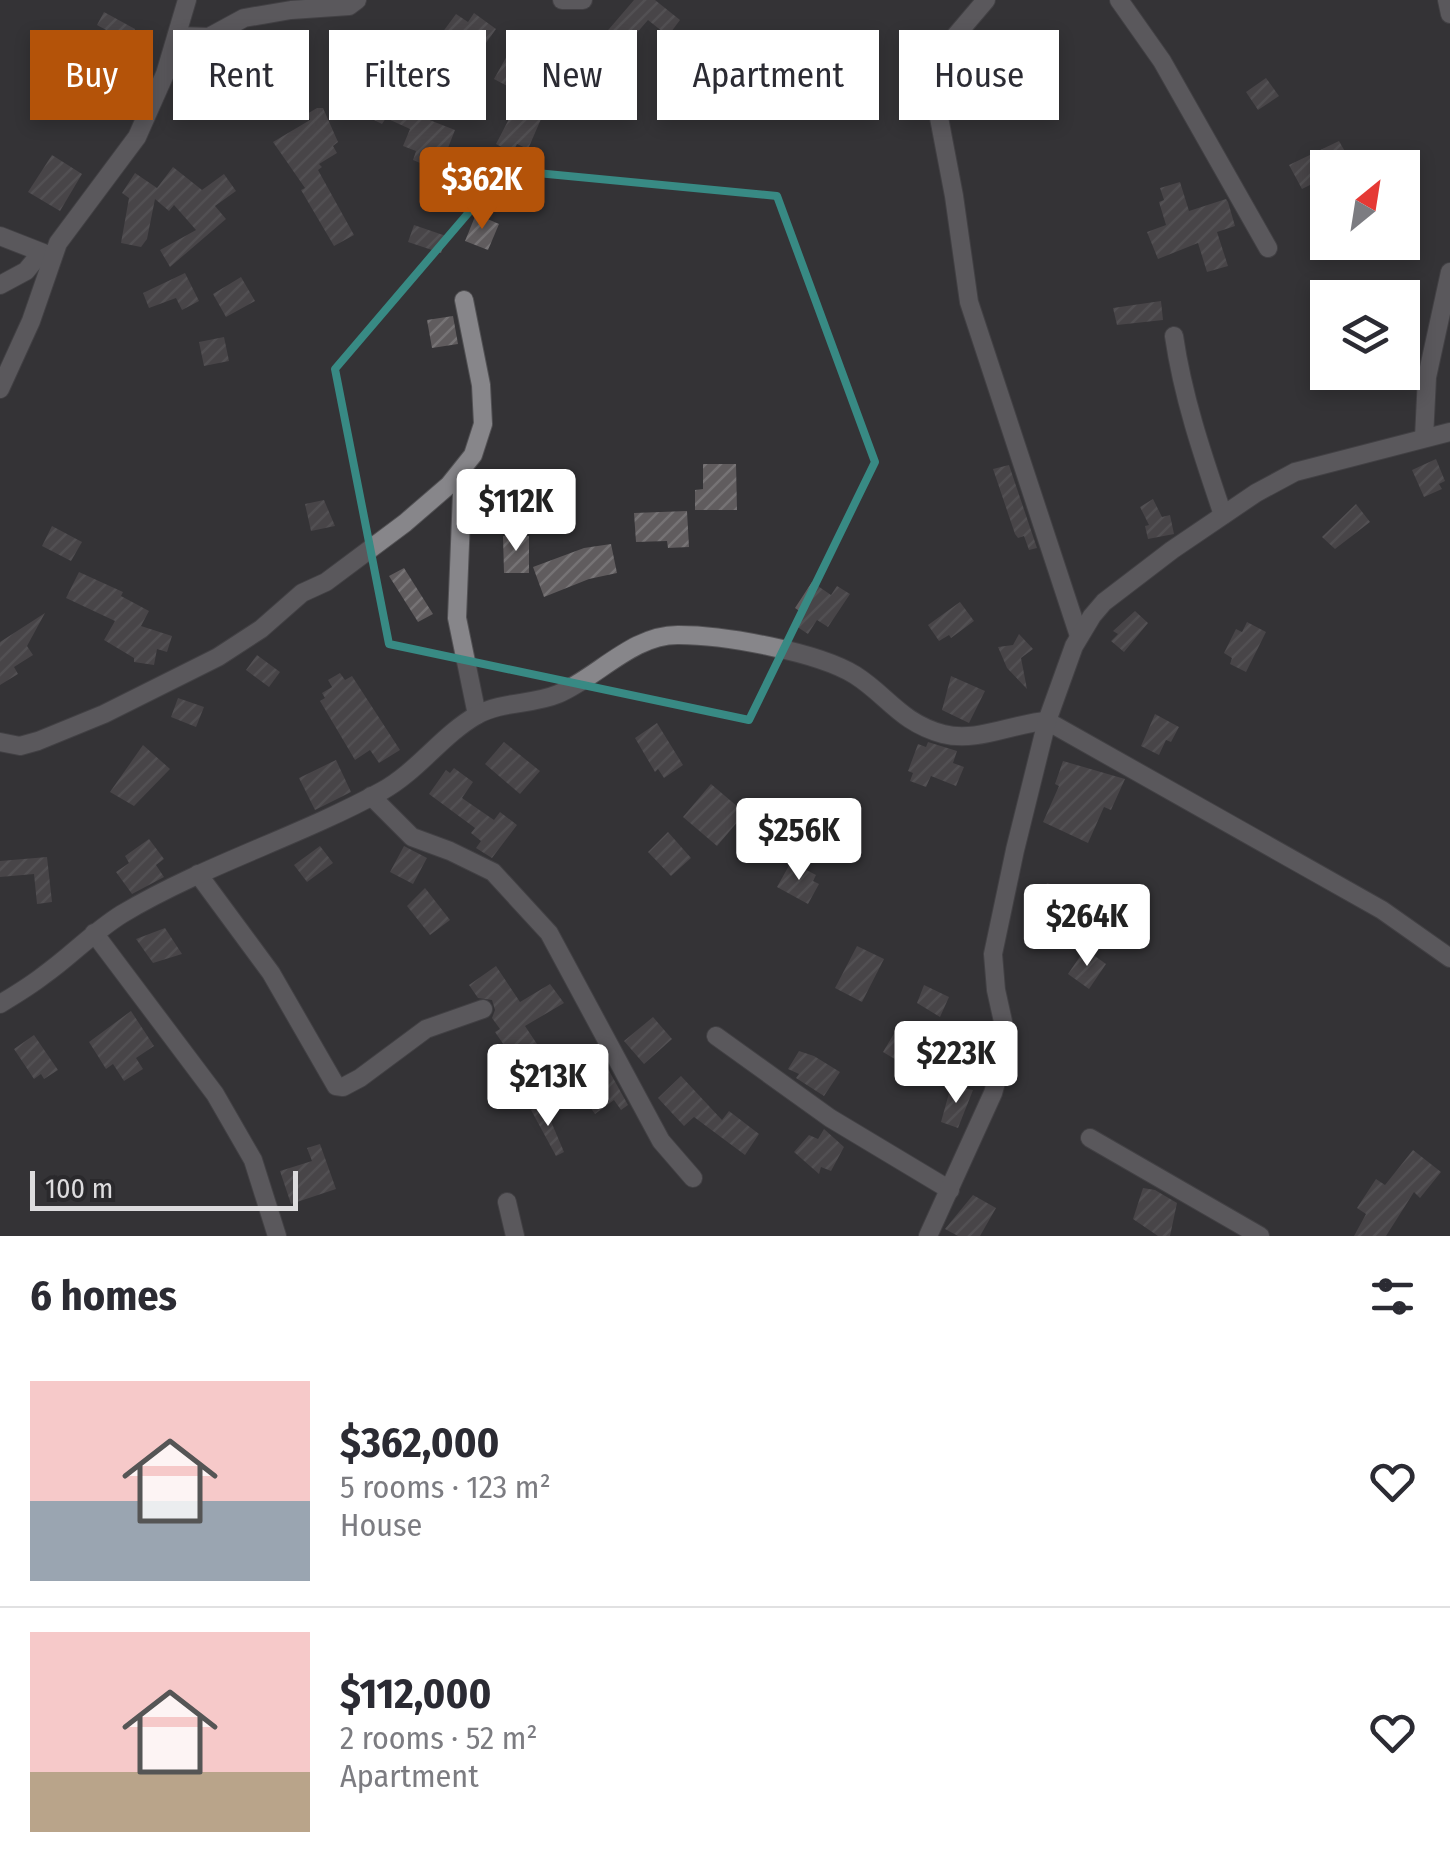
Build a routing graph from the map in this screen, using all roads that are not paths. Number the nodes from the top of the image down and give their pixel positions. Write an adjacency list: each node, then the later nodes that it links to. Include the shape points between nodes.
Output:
1 (186, 0): 9 (street)
2 (357, 0): 10 (street, via 244,18)
3 (562, 0): 4 (street)
4 (583, 0)
5 (986, 0): 24 (street, via 940,54 932,80 970,302)
6 (1119, 0): 13 (street)
7 (1447, 0): 8 (street)
8 (1450, 14)
9 (179, 30)
10 (222, 30)
11 (173, 51): 14 (street, via 136,137)
12 (0, 236): 14 (street)
13 (1268, 248)
14 (46, 255): 16 (street); 19 (street, via 31,321)
15 (1450, 272): 21 (street, via 1427,377)
16 (0, 285)
17 (464, 300): 22 (street, via 483,405 478,443)
18 (1174, 336): 23 (street, via 1196,437)
19 (0, 389)
20 (1450, 432): 21 (street)
21 (1424, 438): 23 (street, via 1296,472)
22 (463, 469): 25 (street, via 457,618); 27 (street, via 405,523 228,652 38,741)
23 (1223, 515): 24 (street, via 1098,607)
24 (1079, 636): 26 (street)
25 (478, 715): 26 (street, via 557,694 636,646 675,634 829,662 857,676 897,712 945,734); 28 (street)
26 (1047, 721): 31 (street, via 1382,910); 37 (street, via 993,954 1003,1058)
27 (0, 742)
28 (371, 796): 29 (street); 36 (street, via 412,837 489,870 549,933 661,1141)
29 (198, 874): 30 (street); 33 (street, via 271,973 338,1087 426,1029)
30 (94, 933): 32 (street); 39 (street, via 215,1094 253,1160)
31 (1450, 958)
32 (0, 1004)
33 (483, 1009)
34 (716, 1036): 37 (street, via 830,1118)
35 (1090, 1138): 42 (street)
36 (692, 1178)
37 (950, 1190): 41 (street)
38 (507, 1202): 40 (street)
39 (278, 1236)
40 (515, 1236)
41 (928, 1236)
42 (1260, 1236)

